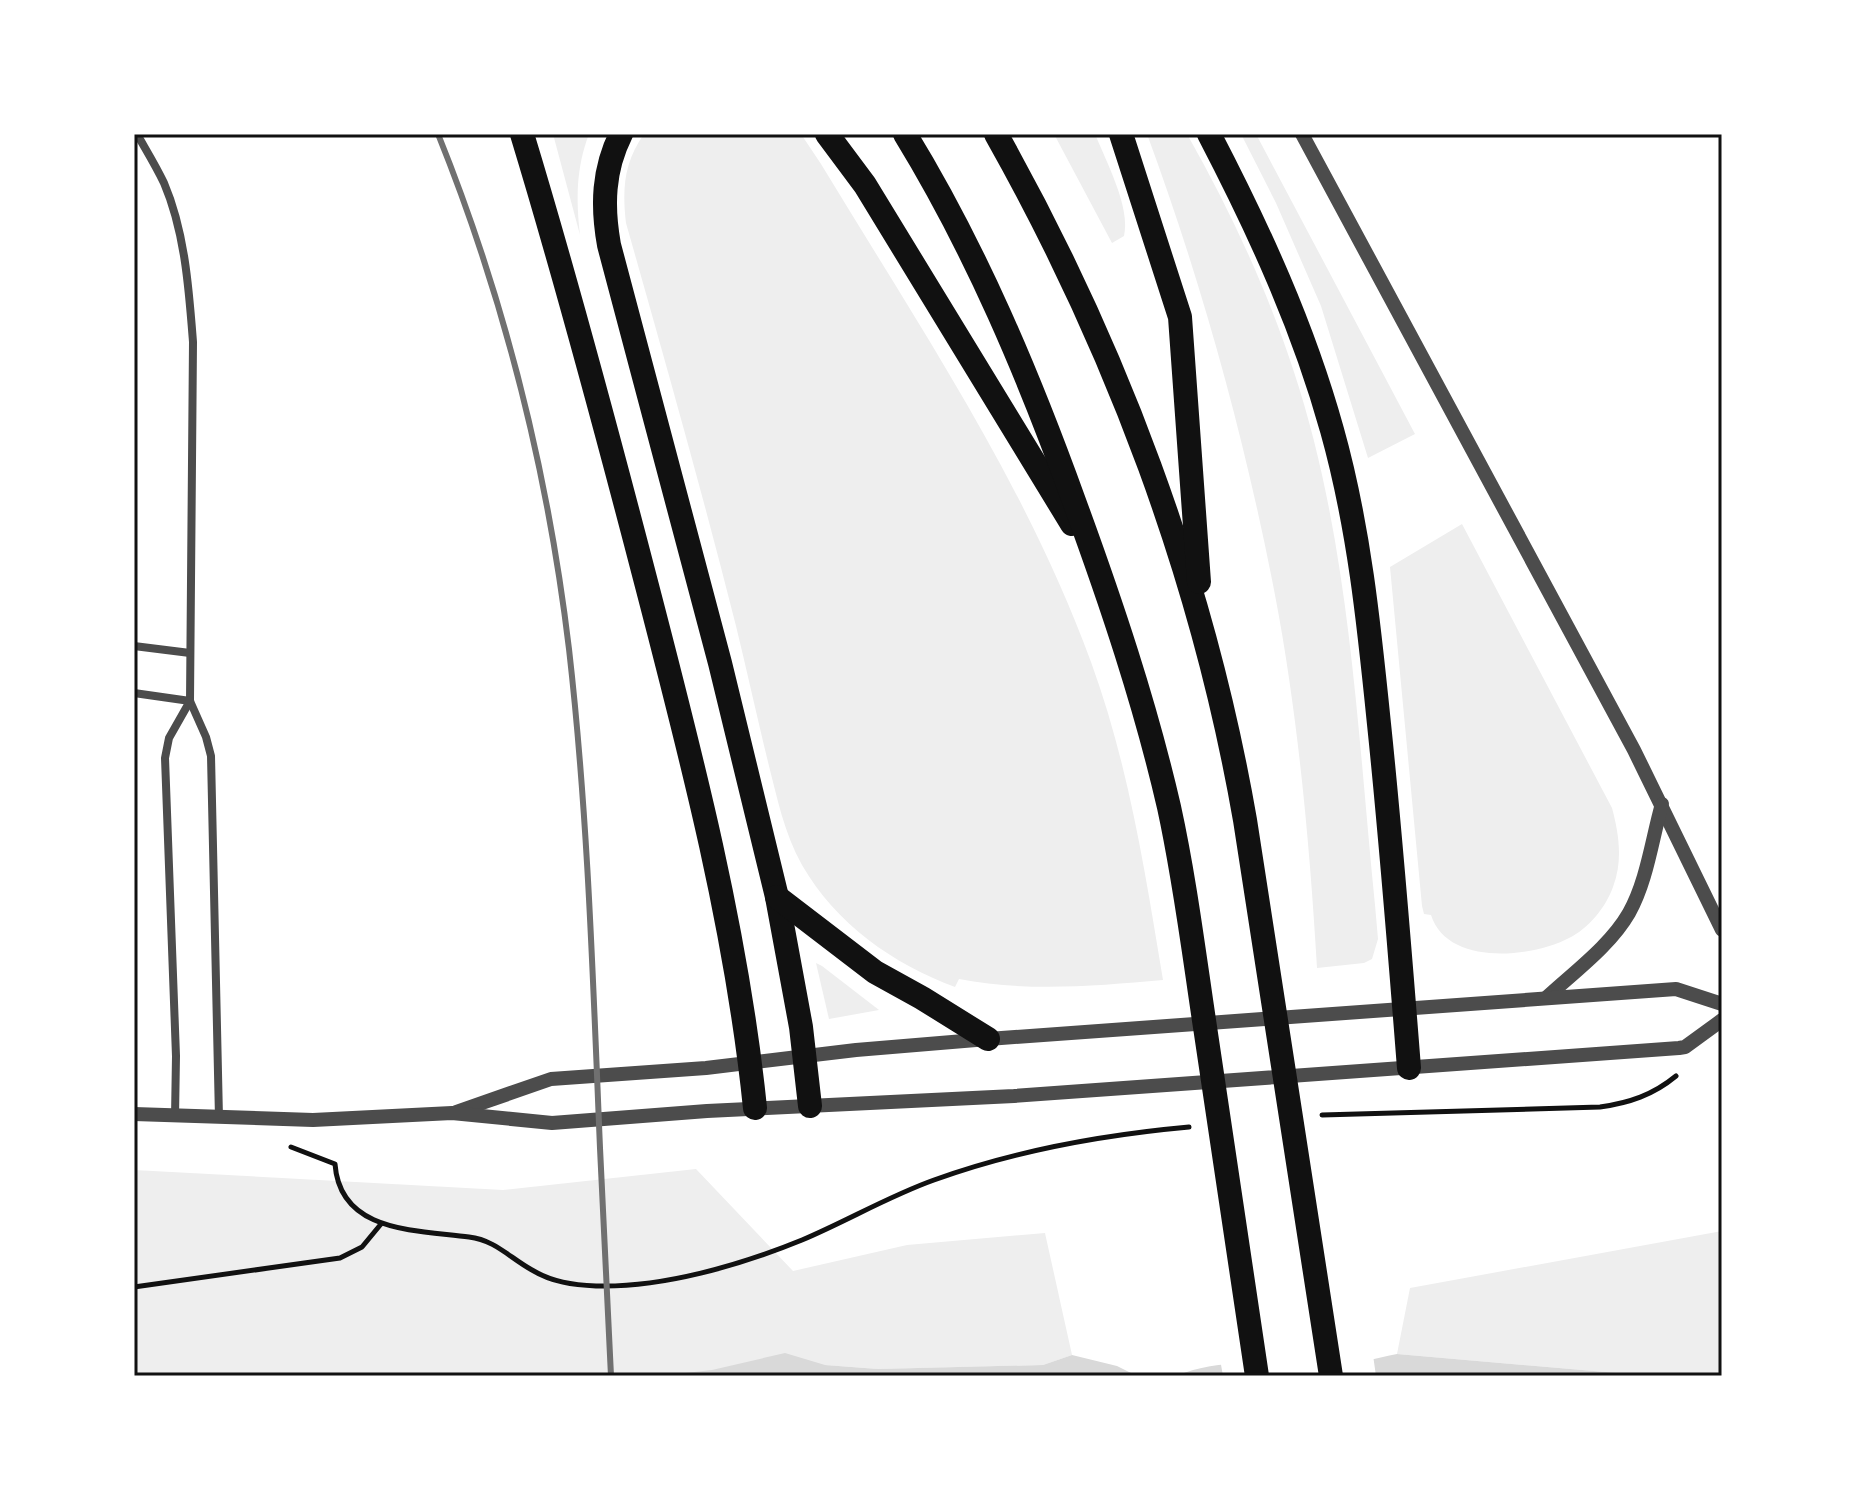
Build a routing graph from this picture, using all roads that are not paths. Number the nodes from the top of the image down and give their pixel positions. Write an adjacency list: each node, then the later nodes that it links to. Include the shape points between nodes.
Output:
1 (137, 134): 15 (street, via 173,209 190,298)
2 (522, 134): 11 (highway)
3 (534, 134): 11 (highway)
4 (621, 134): 19 (highway, via 605,184 609,245)
5 (827, 134): 12 (highway, via 865,185)
6 (905, 134): 12 (highway, via 1008,332)
7 (996, 134): 13 (highway, via 1104,352 1166,512)
8 (1121, 134): 13 (highway, via 1180,317)
9 (1209, 134): 23 (highway, via 1288,297 1342,468 1370,642)
10 (1302, 134): 18 (street)
11 (544, 206): 27 (highway, via 685,737)
12 (1100, 571): 35 (highway, via 1139,691 1179,860)
13 (1202, 624): 36 (highway, via 1238,782)
14 (134, 646): 15 (street)
15 (190, 653): 17 (street)
16 (134, 693): 17 (street)
17 (190, 701): 33 (street, via 169,738 165,758); 34 (street, via 211,756)
18 (1662, 804): 20 (street); 21 (street, via 1629,913)
19 (777, 897): 25 (highway, via 875,972); 26 (highway)
20 (1722, 930)
21 (1546, 998): 22 (street, via 1676,989); 23 (street)
22 (1722, 1004)
23 (1404, 1007): 25 (street); 28 (highway)
24 (1722, 1020): 28 (street, via 1685,1047)
25 (988, 1039): 26 (street)
26 (805, 1055): 27 (street); 29 (highway)
27 (751, 1063): 30 (highway); 31 (street, via 551,1079)
28 (1409, 1068): 29 (street)
29 (810, 1106): 30 (street)
30 (755, 1108): 31 (street, via 552,1123)
31 (452, 1113): 34 (street, via 337,1120)
32 (134, 1114): 33 (street)
33 (175, 1117): 34 (street)
34 (219, 1118)
35 (1257, 1376)
36 (1331, 1376)

